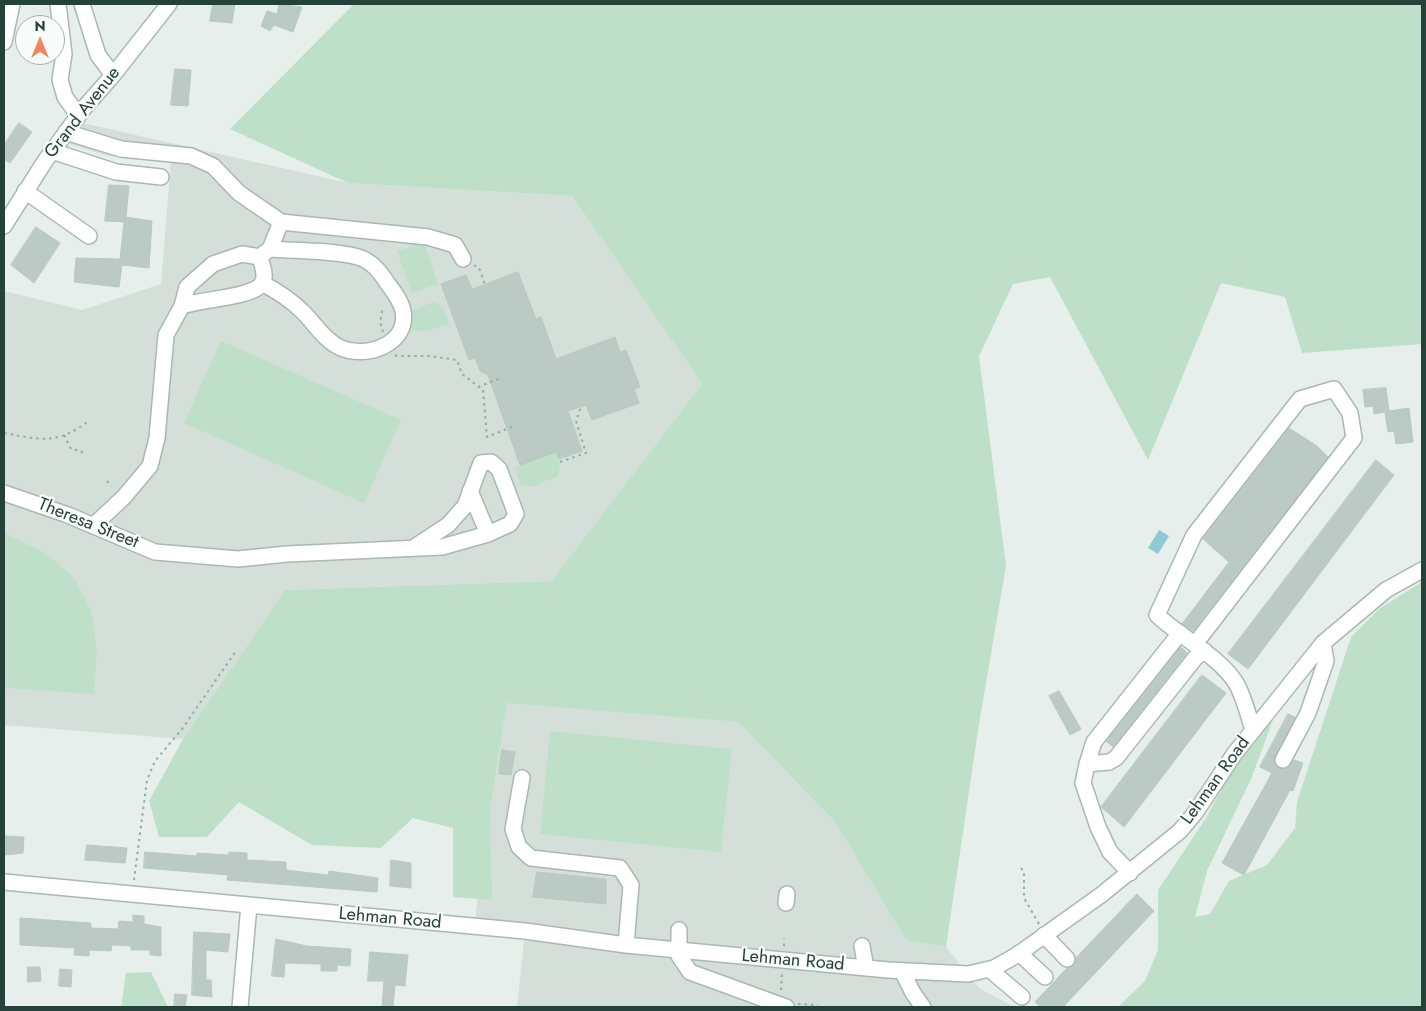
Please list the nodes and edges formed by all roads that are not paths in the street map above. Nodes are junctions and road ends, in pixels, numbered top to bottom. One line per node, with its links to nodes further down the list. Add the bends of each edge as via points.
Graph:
1 (12, 4): 5 (street)
2 (58, 4): 7 (street, via 64,54 60,80 65,98)
3 (82, 4): 6 (street, via 98,55)
4 (169, 4): 6 (street, Grand Avenue)
5 (4, 42)
6 (113, 75): 7 (street, Grand Avenue)
7 (78, 115): 8 (street, Grand Avenue)
8 (66, 132): 9 (street, Grand Avenue); 12 (street, via 121,149 191,156 213,166 238,193)
9 (52, 151): 10 (street, via 116,172); 11 (street, Grand Avenue)
10 (161, 177)
11 (25, 191): 13 (street, Grand Avenue); 14 (street)
12 (281, 222): 15 (street); 16 (street, via 428,237 455,245)
13 (4, 226)
14 (89, 236)
15 (265, 253): 17 (street); 17 (street, via 346,255 370,263 380,271 398,298 403,321 388,345 372,351 341,348 284,295); 18 (street, via 242,254 213,264 187,287)
16 (463, 259)
17 (262, 283): 18 (street, via 254,290 196,300)
18 (182, 306): 21 (street, via 166,335 156,438 150,466 124,497)
19 (470, 491): 22 (street); 22 (street, Theresa Street, via 481,463 491,462 499,469 516,514 510,524); 23 (street, via 465,506 448,525)
20 (4, 493): 21 (street, Theresa Street)
21 (93, 526): 23 (street, Theresa Street, via 156,552 238,559)
22 (488, 534): 23 (street, Theresa Street, via 442,547)
23 (413, 548)
24 (1422, 570): 26 (street, Lehman Road, via 1386,590)
25 (1176, 639): 27 (street); 27 (street, via 1157,615 1194,535 1300,399 1334,389 1350,413 1354,438); 30 (street, via 1097,738)
26 (1323, 643): 28 (street, Lehman Road); 29 (street, via 1326,661 1308,712)
27 (1200, 648): 28 (street, via 1235,682); 30 (street, via 1116,758)
28 (1253, 730): 32 (street, Lehman Road, via 1180,831)
29 (1283, 760)
30 (1087, 764): 32 (street, via 1083,783 1098,827 1110,852)
31 (522, 778): 37 (street, via 513,828 519,847 531,858 620,868 630,885)
32 (1130, 873): 36 (street, Lehman Road)
33 (4, 882): 34 (street, Lehman Road)
34 (249, 906): 37 (street, Lehman Road, via 525,931); 48 (street)
35 (678, 930): 39 (street)
36 (1045, 934): 40 (street, Lehman Road); 41 (street)
37 (626, 945): 39 (street, Lehman Road)
38 (862, 946): 42 (street)
39 (678, 950): 42 (street, Lehman Road); 47 (street, via 682,963 690,972)
40 (1019, 953): 43 (street, Lehman Road); 45 (street)
41 (1067, 959)
42 (866, 968): 44 (street, Lehman Road)
43 (989, 969): 44 (street, Lehman Road, via 968,974); 46 (street)
44 (902, 970): 49 (street)
45 (1045, 977)
46 (1022, 997)
47 (784, 1001)
48 (240, 1007)
49 (923, 1007)

